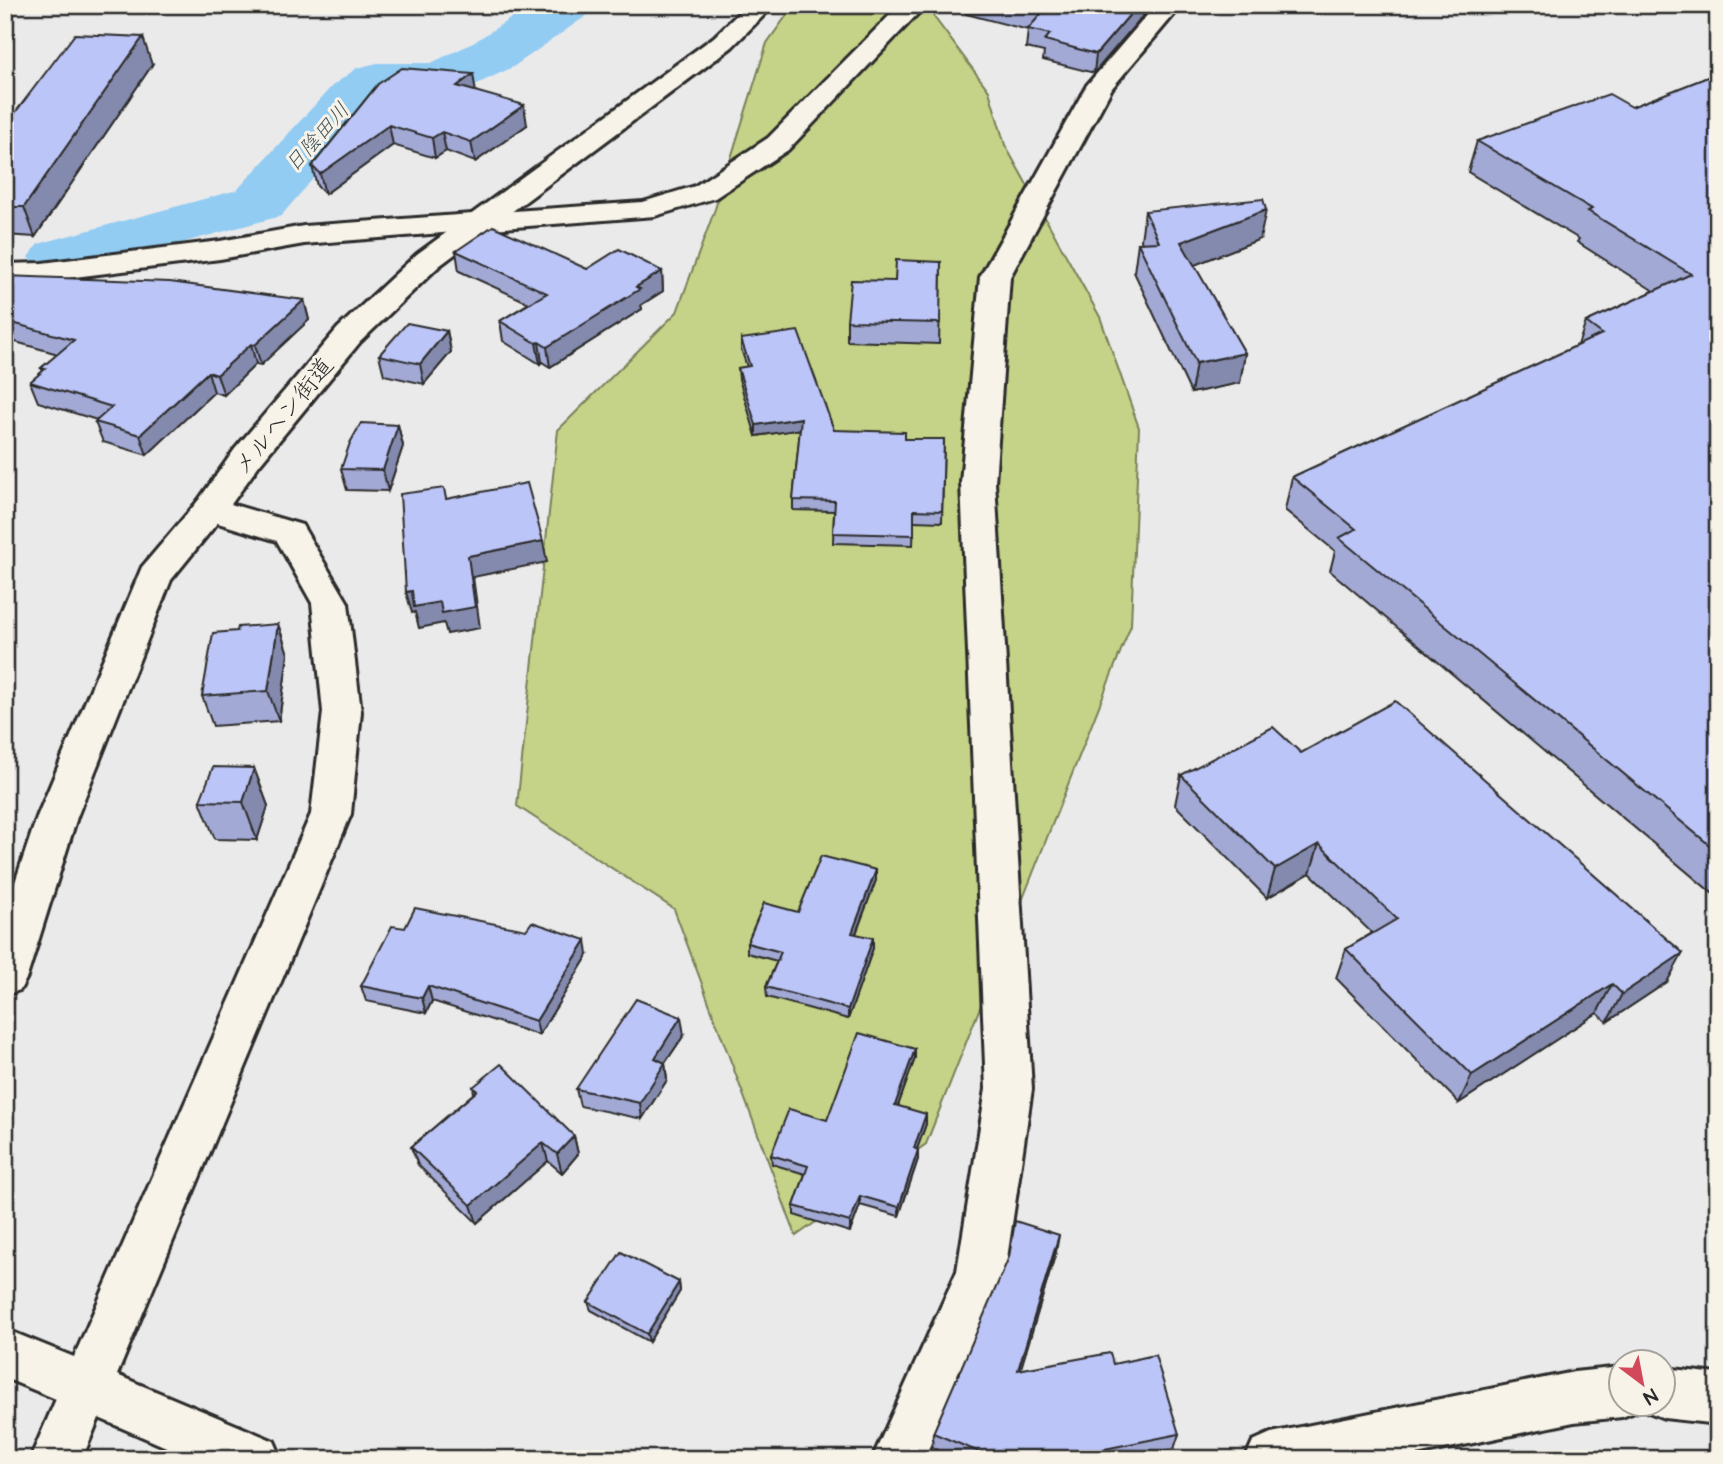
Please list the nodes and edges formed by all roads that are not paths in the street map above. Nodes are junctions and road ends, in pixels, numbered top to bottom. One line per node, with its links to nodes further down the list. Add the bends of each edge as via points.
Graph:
1 (762, 5): 4 (main road, メルヘン街道, via 723,42)
2 (914, 5): 4 (main road, via 778,144 705,192 645,210)
3 (1170, 5): 15 (main road, via 1100,86 995,277 978,482 1009,1089 981,1272)
4 (480, 223): 5 (main road, via 304,235 111,264); 6 (main road, メルヘン街道, via 428,260 349,335 247,457)
5 (5, 273)
6 (210, 509): 7 (main road, メルヘン街道, via 155,576 57,817); 9 (main road, via 290,533 330,603 342,712 331,814)
7 (5, 977)
8 (5, 1353): 9 (main road)
9 (85, 1387): 13 (main road); 14 (main road)
10 (1608, 1393): 16 (main road)
11 (1678, 1395): 12 (main road)
12 (1718, 1399)
13 (56, 1459)
14 (256, 1459)
15 (898, 1459)
16 (1271, 1459)

